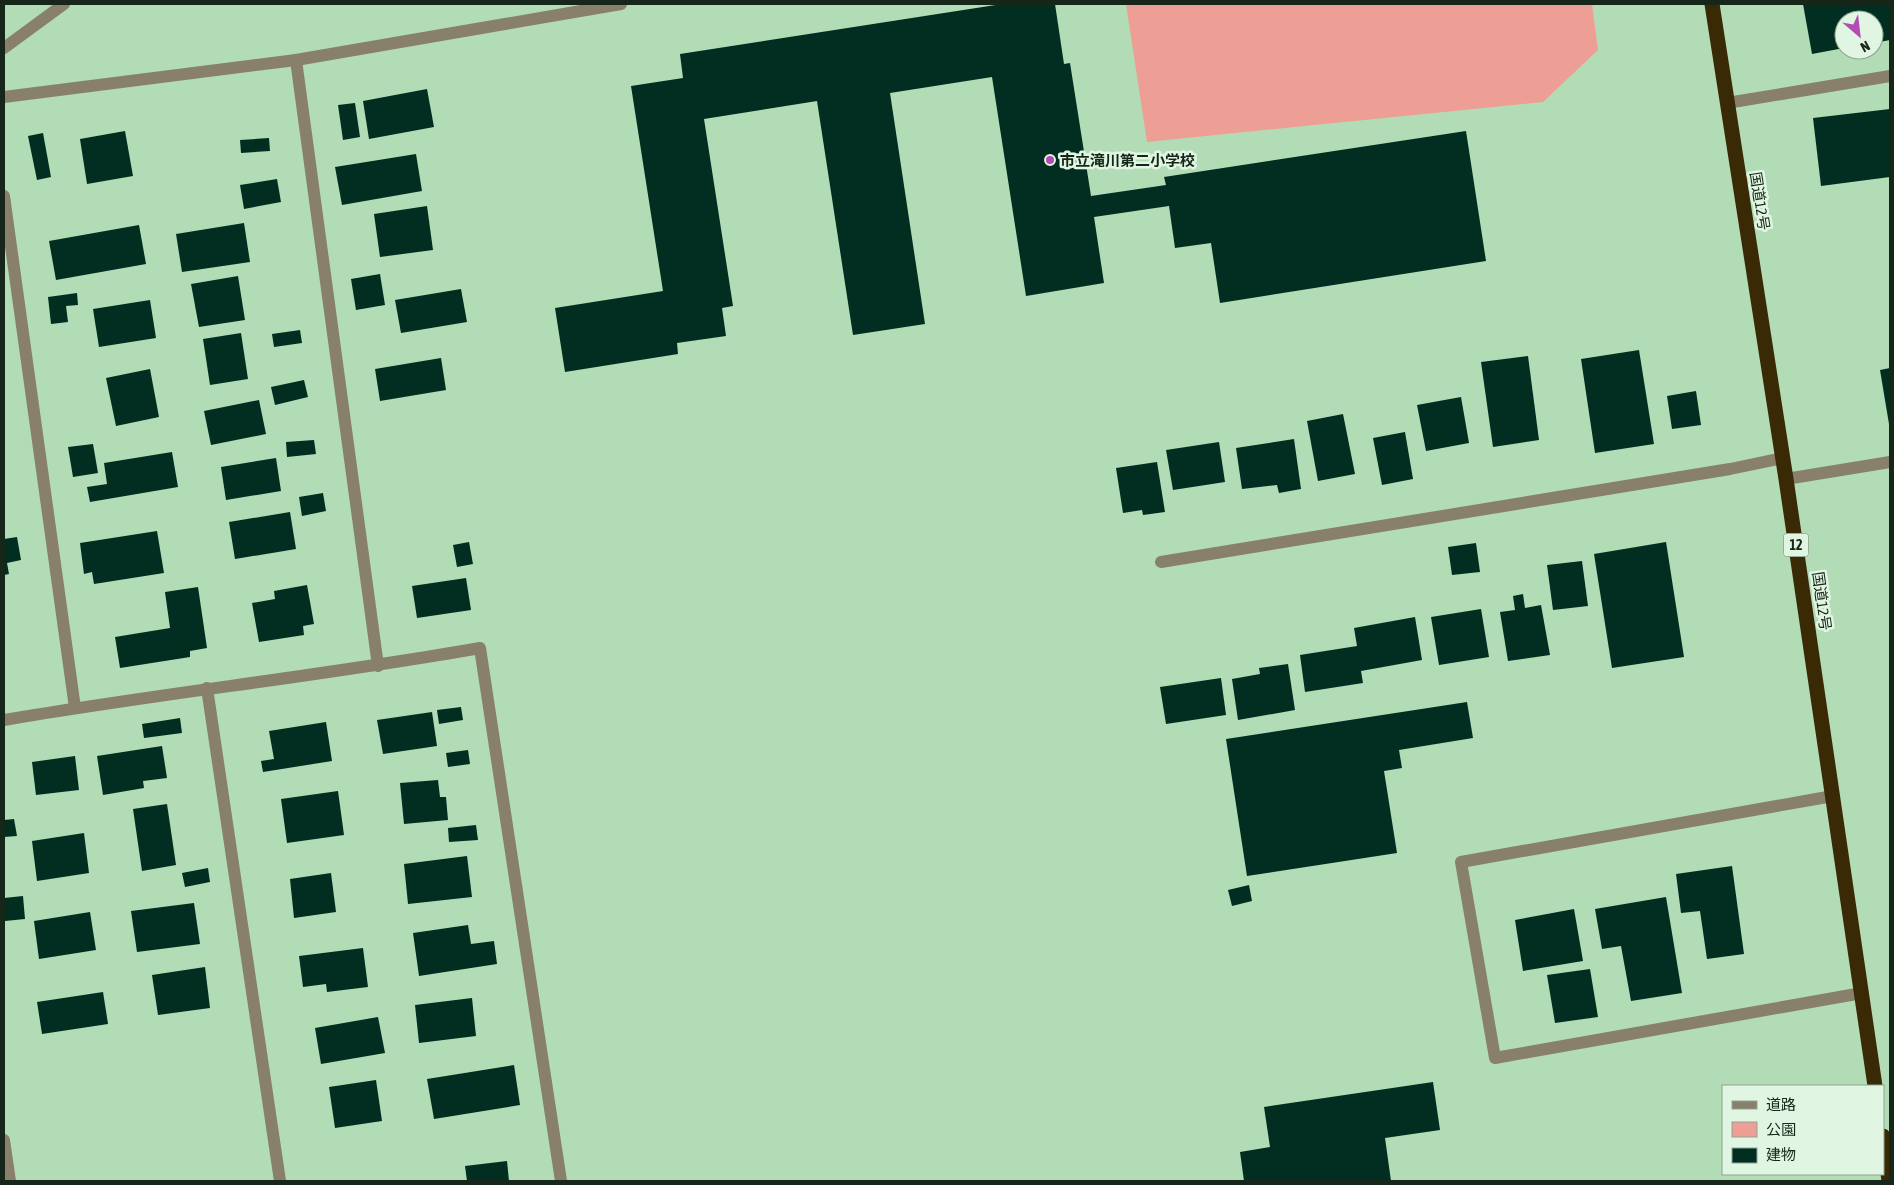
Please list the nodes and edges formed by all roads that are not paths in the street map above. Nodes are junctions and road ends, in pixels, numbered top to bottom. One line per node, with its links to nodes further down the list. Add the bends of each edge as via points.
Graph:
1 (64, 4): 4 (street)
2 (621, 4): 5 (street)
3 (1712, 4): 8 (highway, 国道12号 / 12)
4 (4, 48)
5 (296, 60): 7 (street); 14 (street)
6 (1890, 76): 8 (street)
7 (4, 97)
8 (1728, 103): 10 (highway, 国道12号 / 12)
9 (4, 196): 16 (street)
10 (1783, 458): 12 (highway, 国道12号 / 12); 13 (street, via 1730,470)
11 (1890, 462): 12 (street)
12 (1786, 478): 18 (highway, 国道12号 / 12)
13 (1161, 562)
14 (378, 666): 15 (street); 25 (street, via 480,648)
15 (207, 688): 16 (street); 24 (street)
16 (75, 708): 17 (street)
17 (4, 720)
18 (1833, 796): 19 (highway, 国道12号 / 12); 19 (street, via 1461,862 1495,1058)
19 (1862, 993): 20 (highway, 国道12号 / 12)
20 (1876, 1085)
21 (4, 1140): 23 (street)
22 (1884, 1142): 26 (highway)
23 (10, 1181)
24 (280, 1181)
25 (561, 1181)
26 (1890, 1181)

